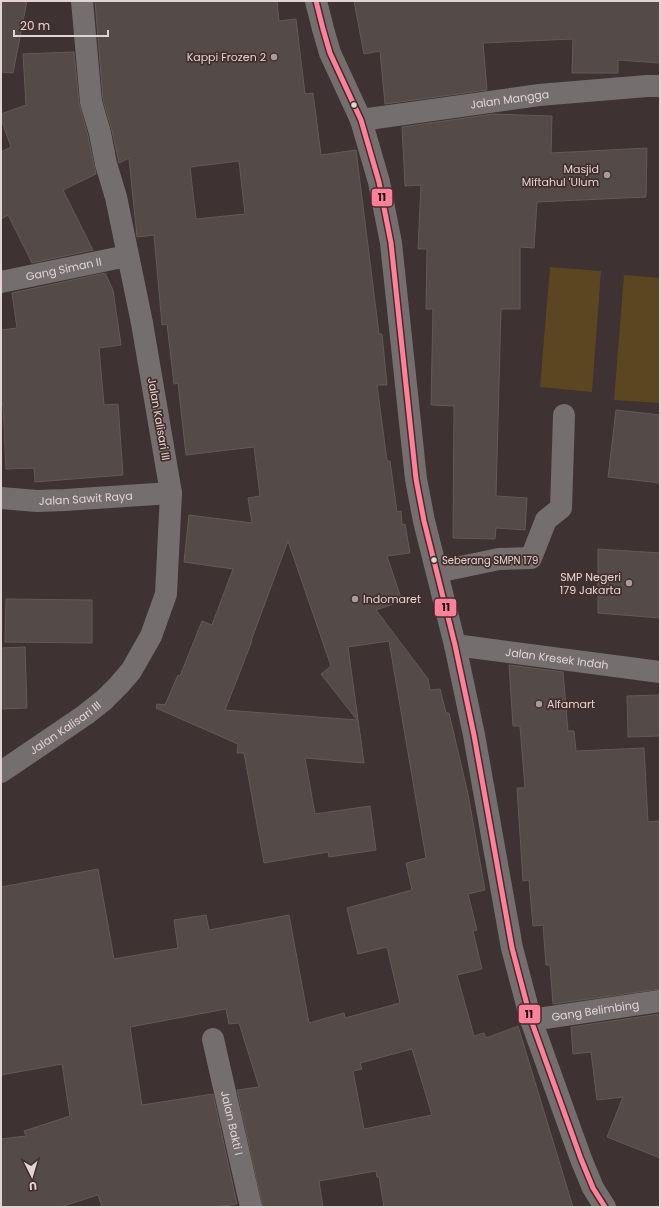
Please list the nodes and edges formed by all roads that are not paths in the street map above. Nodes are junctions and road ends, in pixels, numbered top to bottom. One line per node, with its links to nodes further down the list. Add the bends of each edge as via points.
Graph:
1 (82, 1): 5 (street, Jalan Kalisari III, via 91,102 116,197)
2 (316, 1): 4 (street, via 330,53)
3 (660, 86): 4 (street, Jalan Mangga, via 539,95)
4 (361, 120): 10 (street, via 379,182 391,243 416,479)
5 (127, 256): 6 (street, Gang Siman II); 8 (street, Jalan Kalisari III, via 143,331)
6 (1, 282)
7 (564, 416): 10 (street, via 561,508 546,520 531,558 499,559)
8 (171, 493): 9 (street, Jalan Sawit Raya, via 65,500); 13 (street, Jalan Kalisari III, via 166,594 151,636 131,671 119,685 68,728)
9 (1, 498)
10 (437, 572): 11 (street)
11 (455, 645): 12 (street, Jalan Kresek Indah); 15 (street, via 474,735 512,948)
12 (660, 672)
13 (1, 772)
14 (660, 1001): 15 (street, Gang Belimbing)
15 (531, 1020): 18 (street, via 581,1159 593,1188)
16 (213, 1039): 17 (street, Jalan Bakti I)
17 (251, 1207)
18 (605, 1207)

